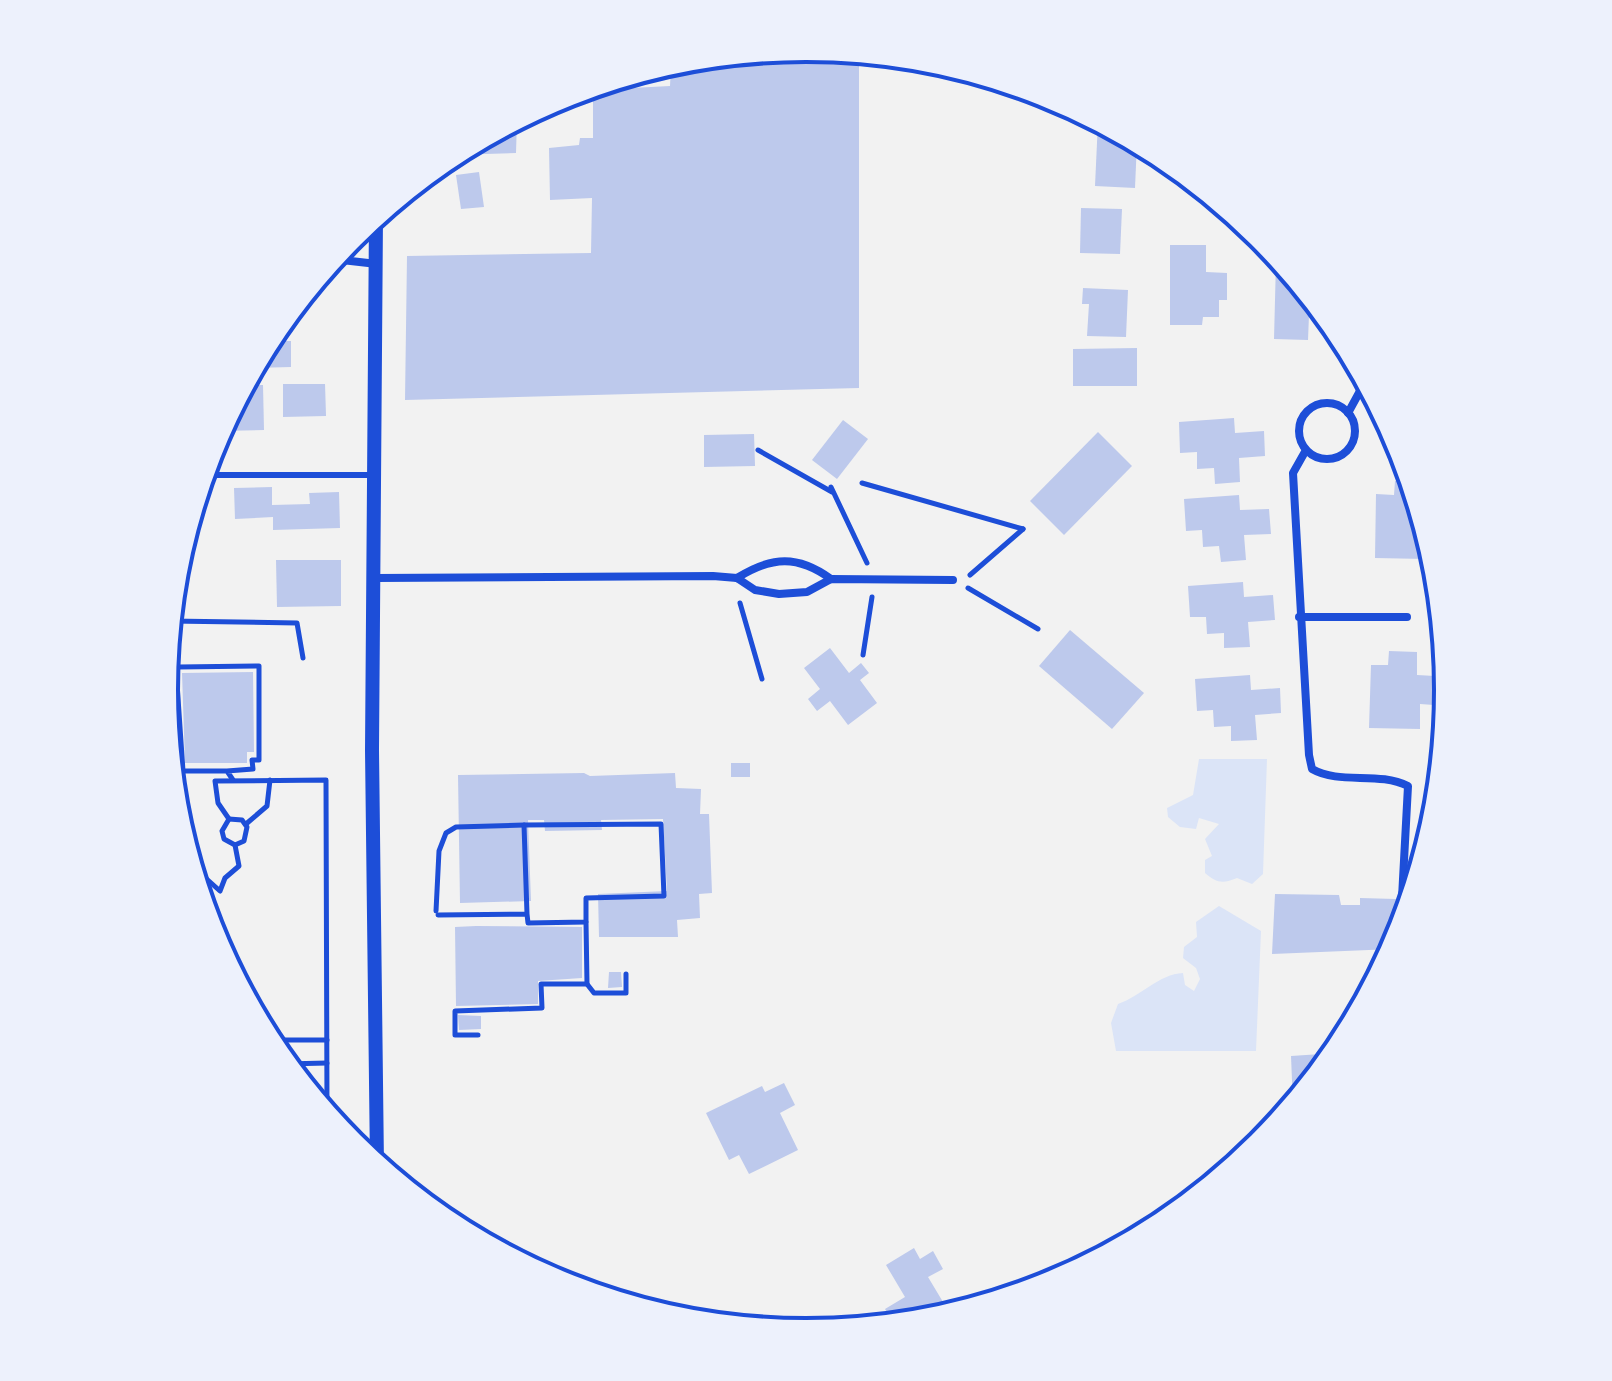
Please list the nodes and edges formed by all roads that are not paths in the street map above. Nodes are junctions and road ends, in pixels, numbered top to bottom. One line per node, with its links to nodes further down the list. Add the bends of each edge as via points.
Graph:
1 (377, 232): 3 (street)
2 (348, 261): 3 (street)
3 (378, 265): 8 (street)
4 (1359, 393): 5 (street)
5 (1348, 413): 6 (street, via 1355,430 1349,448 1323,459); 6 (street, via 1340,406 1321,404 1305,414 1299,432)
6 (1306, 450): 13 (street, via 1293,473)
7 (216, 475): 8 (lane)
8 (375, 475): 9 (street)
9 (376, 578): 10 (street); 16 (street, via 372,750)
10 (737, 578): 11 (street, via 755,590 779,594 807,592); 11 (street, via 756,566 783,561 810,564)
11 (831, 579): 12 (street)
12 (953, 580)
13 (1299, 617): 14 (street); 15 (street, via 1312,769 1323,775 1392,778 1408,786)
14 (1407, 617)
15 (1403, 888)
16 (377, 1149)

